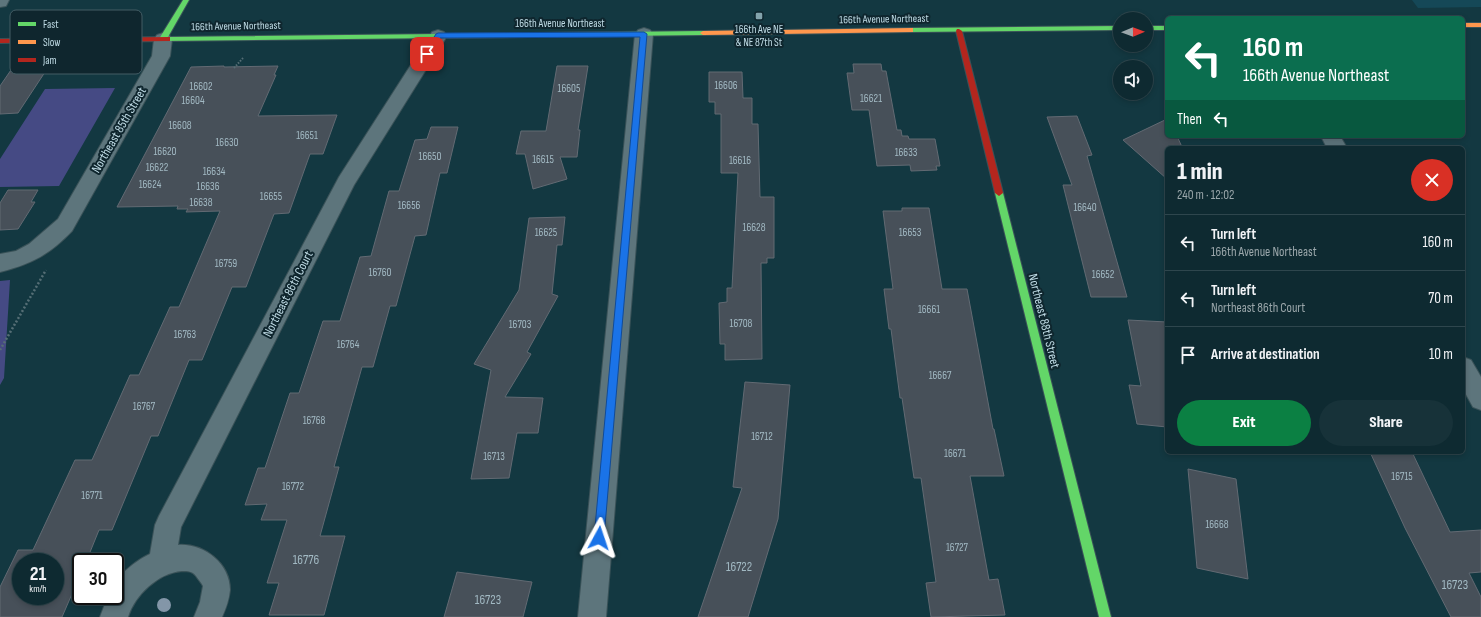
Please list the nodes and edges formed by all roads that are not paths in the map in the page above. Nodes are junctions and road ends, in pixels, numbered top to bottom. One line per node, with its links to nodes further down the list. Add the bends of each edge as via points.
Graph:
1 (186, 0): 11 (street, Northeast 85th Street)
2 (1465, 25): 3 (street)
3 (1481, 25)
4 (1113, 28): 7 (street, 166th Avenue Northeast)
5 (1153, 28): 6 (street)
6 (1165, 28)
7 (959, 31): 8 (street, 166th Avenue Northeast); 21 (street, Northeast 88th Street)
8 (644, 34): 9 (street, 166th Avenue Northeast); 20 (street)
9 (438, 36): 11 (street, 166th Avenue Northeast); 17 (street, Northeast 86th Court, via 346,182 168,526)
10 (142, 39): 11 (street, 166th Avenue Northeast)
11 (164, 39): 14 (street, Northeast 85th Street, via 161,56 65,225 49,243 37,251 19,260)
12 (0, 41): 13 (street, 166th Avenue Northeast)
13 (10, 41)
14 (0, 263)
15 (1465, 371): 16 (street)
16 (1481, 399)
17 (162, 563): 18 (street, via 137,578 124,593); 19 (street, via 170,559 186,558 199,561 209,569 215,580 216,594)
18 (114, 617)
19 (208, 617)
20 (592, 617)
21 (1105, 617)

